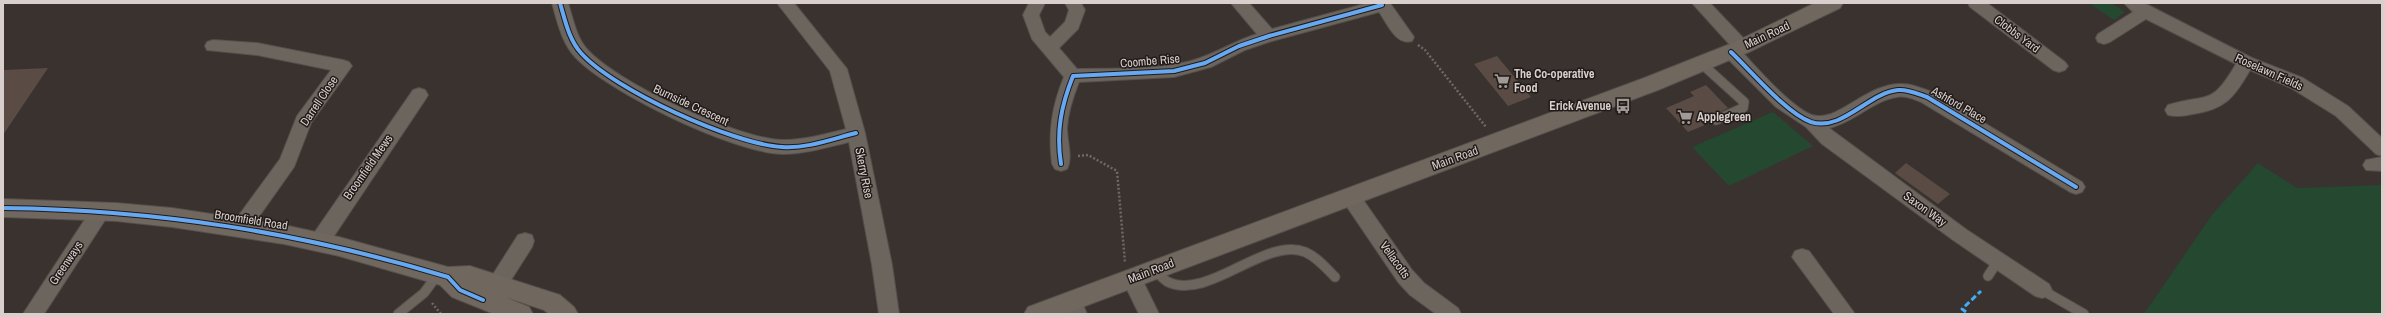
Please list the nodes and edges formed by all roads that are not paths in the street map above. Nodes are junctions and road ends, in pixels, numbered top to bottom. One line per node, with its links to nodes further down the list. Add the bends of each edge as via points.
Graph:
1 (560, 3): 25 (street, Burnside Crescent, via 573,40 592,63 625,84 712,127 749,141 782,147)
2 (785, 3): 25 (street, Skerry Rise, via 838,69)
3 (1037, 3): 15 (street, via 1031,15 1032,23)
4 (1073, 3): 15 (street, via 1077,10 1072,25)
5 (1239, 3): 11 (street)
6 (1700, 3): 16 (street)
7 (1833, 3): 16 (main road, Main Road)
8 (1976, 3): 19 (street, Clobbs Yard)
9 (1381, 4): 11 (street, Coombe Rise); 12 (street)
10 (2138, 8): 13 (street, Roselawn Fields); 17 (street, Roselawn Fields)
11 (1269, 36): 20 (street, Coombe Rise, via 1189,68)
12 (1406, 37)
13 (2104, 38)
14 (213, 46): 32 (street, Darrell Close, via 257,48 343,66 303,121 288,162)
15 (1049, 48): 20 (street)
16 (1737, 50): 18 (main road, Main Road); 24 (street, via 1786,104)
17 (2246, 62): 22 (street, via 2229,91 2221,99 2199,107); 26 (street, Roselawn Fields, via 2297,83 2321,97 2347,116)
18 (1702, 64): 23 (lane, via 1744,102 1743,108); 29 (main road, Main Road)
19 (2059, 66)
20 (1073, 76): 27 (street, via 1059,115 1057,130)
21 (419, 95): 34 (street, Broomfield Mews)
22 (2174, 110)
23 (1716, 120)
24 (1812, 122): 28 (street, Ashford Place, via 1844,116 1888,92 1910,91 1927,97); 40 (street, Saxon Way, via 1828,139 1993,269)
25 (856, 133): 48 (street, Skerry Rise)
26 (2382, 149)
27 (1061, 161)
28 (2076, 187)
29 (1350, 196): 36 (main road, Main Road); 51 (street, Vellacotts, via 1405,276)
30 (3, 208): 31 (main road, Broomfield Road)
31 (100, 212): 32 (main road, Broomfield Road); 45 (street, Greenways)
32 (240, 227): 34 (main road, Broomfield Road)
33 (525, 241): 43 (street)
34 (319, 242): 37 (main road, Broomfield Road)
35 (1802, 257): 52 (street)
36 (1155, 270): 39 (main road, Main Road); 42 (lane, via 1161,284 1176,294)
37 (443, 276): 43 (main road, Broomfield Road, via 460,290); 46 (lane)
38 (1335, 277): 41 (lane, via 1314,257 1300,250 1286,249)
39 (1132, 279): 44 (main road, Main Road); 50 (street)
40 (2042, 290): 53 (lane)
41 (1207, 292)
42 (1190, 295)
43 (497, 306): 47 (main road, Broomfield Road, via 552,302)
44 (1075, 308): 49 (main road)
45 (33, 314)
46 (398, 314)
47 (566, 314)
48 (889, 314)
49 (1036, 314)
50 (1149, 314)
51 (1452, 314)
52 (1845, 314)
53 (2084, 314)

